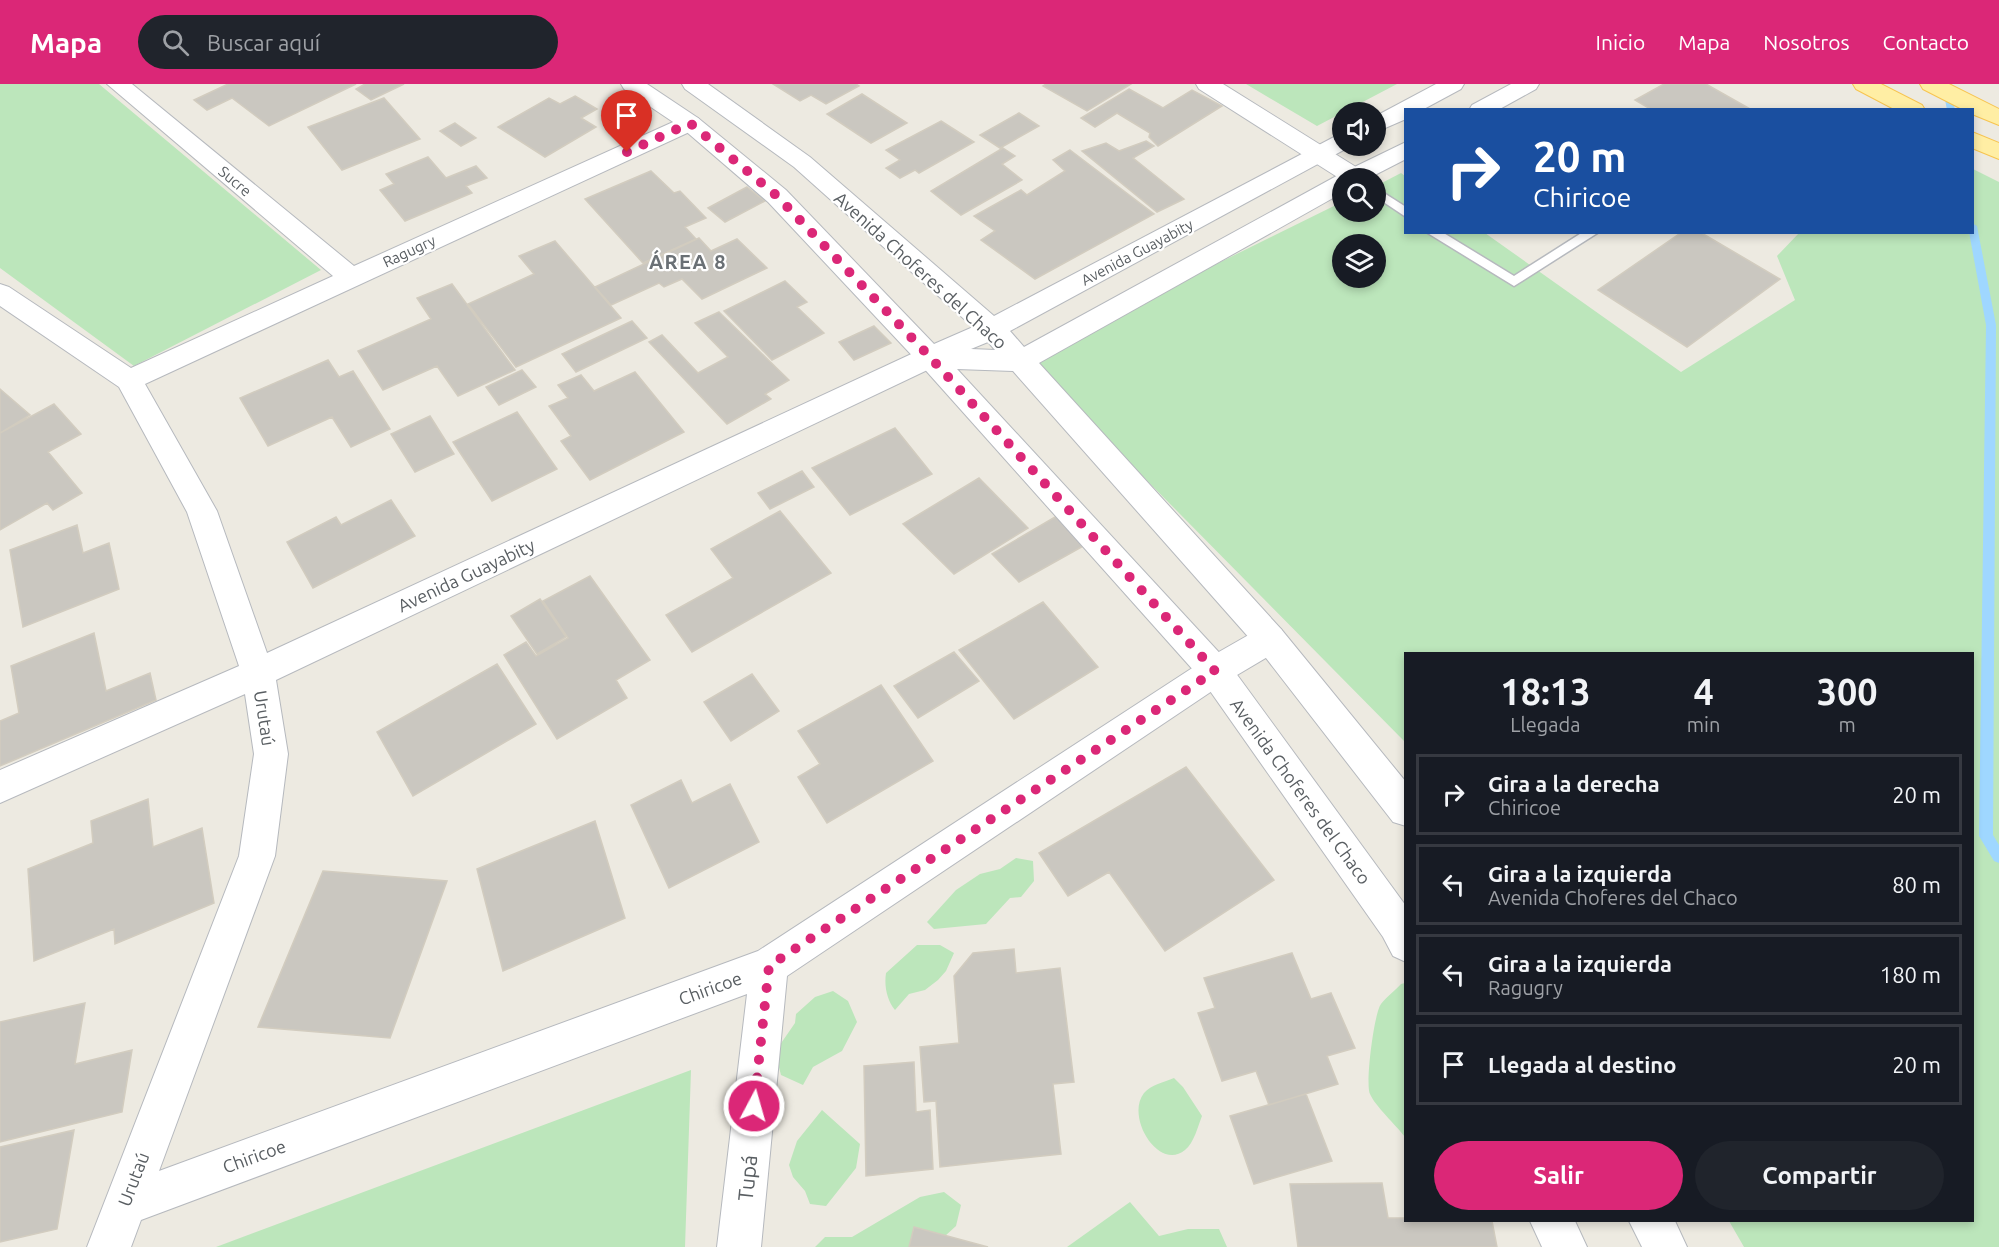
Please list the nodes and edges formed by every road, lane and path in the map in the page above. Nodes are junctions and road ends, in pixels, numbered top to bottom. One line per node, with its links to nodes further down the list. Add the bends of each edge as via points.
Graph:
1 (118, 84): 28 (street, Sucre)
2 (632, 84): 15 (street, Avenida Choferes del Chaco)
3 (693, 84): 30 (street, Avenida Choferes del Chaco, via 802,162)
4 (1207, 84): 20 (street)
5 (1453, 84): 9 (street)
6 (1528, 84): 10 (street)
7 (1864, 84): 11 (main road)
8 (1931, 84): 13 (main road)
9 (1408, 108)
10 (1484, 108)
11 (1910, 108)
12 (1404, 110): 14 (street)
13 (1999, 118)
14 (1386, 120)
15 (690, 123): 28 (street, Ragugry); 31 (street, Avenida Choferes del Chaco, via 777,196)
16 (1974, 140): 19 (main road)
17 (1332, 148): 20 (street, Avenida Guayabity)
18 (1404, 150): 22 (street)
19 (1999, 152)
20 (1319, 155): 21 (street); 30 (street, Avenida Guayabity)
21 (1336, 168)
22 (1371, 168)
23 (1332, 189): 32 (street)
24 (1386, 199): 25 (lane)
25 (1404, 212)
26 (1435, 234): 27 (lane, via 1516,282)
27 (1590, 234)
28 (352, 278): 33 (street, Ragugry)
29 (0, 293): 33 (street, Urutaú)
30 (992, 329): 31 (street, Avenida Guayabity); 32 (street, Avenida Choferes del Chaco)
31 (930, 357): 32 (street, Avenida Guayabity); 35 (street, Avenida Choferes del Chaco); 36 (street, Avenida Guayabity)
32 (1020, 361): 34 (street, Avenida Choferes del Chaco)
33 (129, 380): 36 (street, Urutaú, via 202,511)
34 (1270, 639): 35 (street, Chiricoe); 38 (street, Avenida Choferes del Chaco)
35 (1215, 671): 39 (street, Avenida Choferes del Chaco); 40 (street, Chiricoe)
36 (258, 673): 37 (street, Avenida Guayabity); 41 (street, Urutaú, via 271,753 256,856)
37 (0, 786)
38 (1404, 807)
39 (1404, 939)
40 (769, 966): 41 (street, Chiricoe); 45 (street, Tupá)
41 (124, 1205): 44 (street, Urutaú)
42 (1552, 1222): 46 (street)
43 (1652, 1222): 47 (street)
44 (109, 1247)
45 (739, 1247)
46 (1565, 1247)
47 (1665, 1247)

